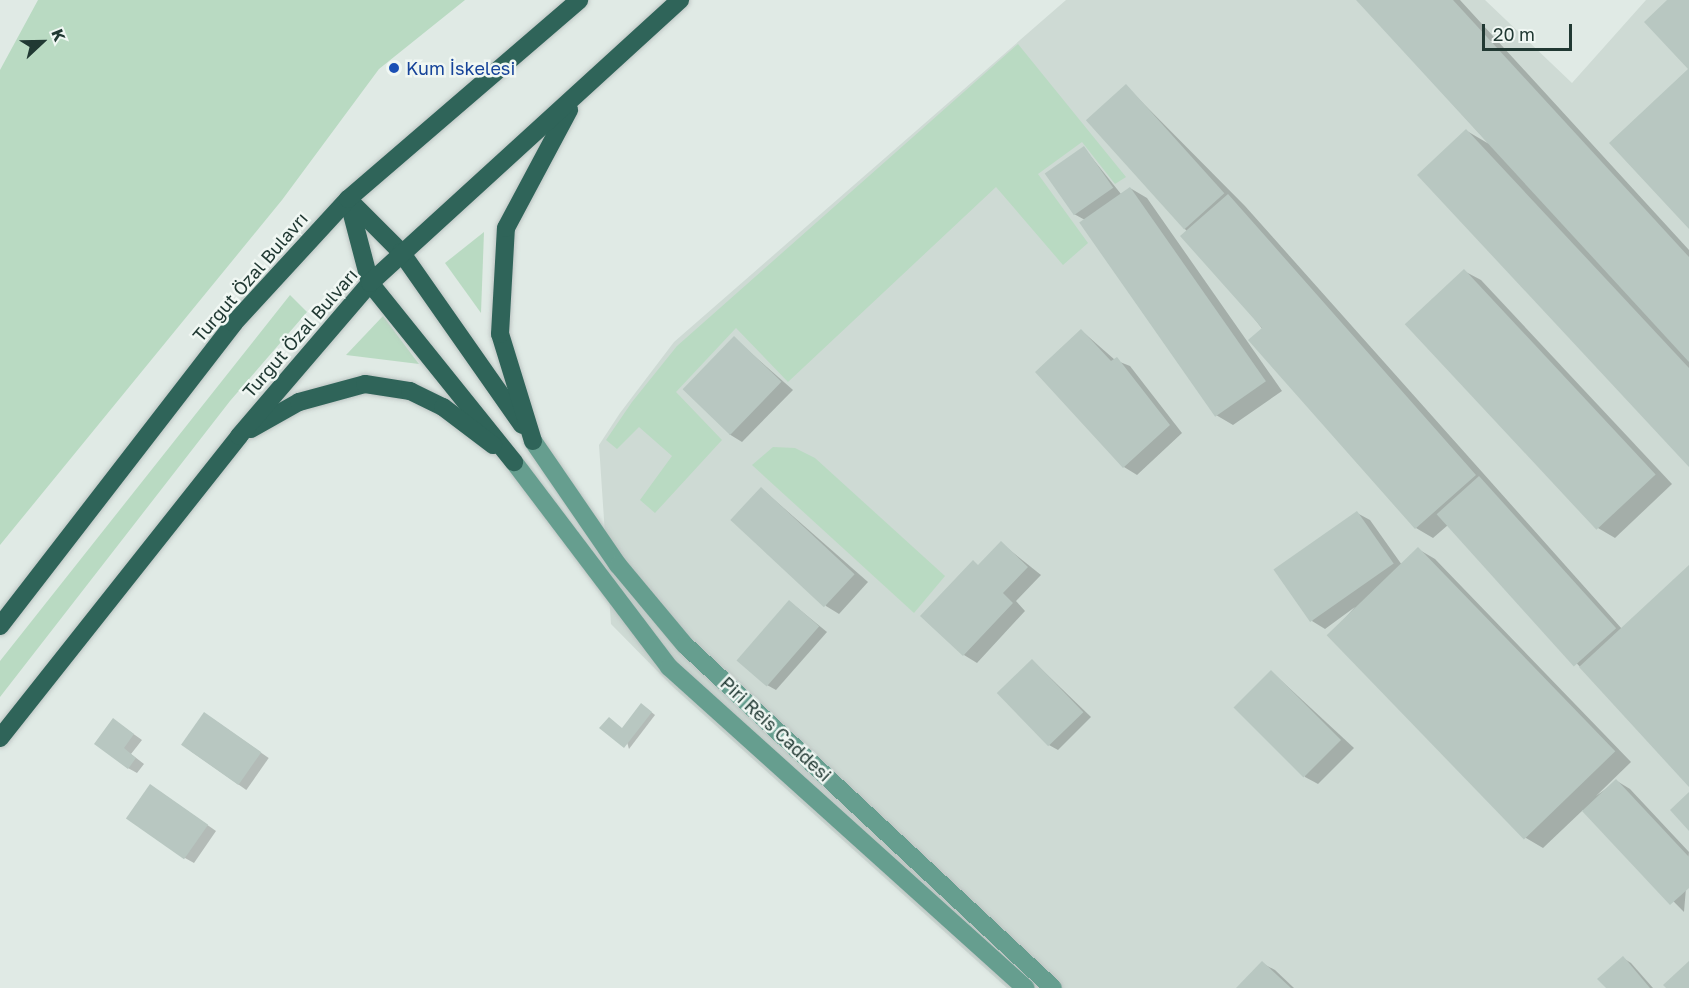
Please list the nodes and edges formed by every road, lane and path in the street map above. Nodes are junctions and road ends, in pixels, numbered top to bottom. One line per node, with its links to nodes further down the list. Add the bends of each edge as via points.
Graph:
1 (579, 0): 4 (highway, Turgut Özal Bulavrı)
2 (680, 0): 3 (highway, Turgut Özal Bulvarı)
3 (577, 96): 5 (highway, Turgut Özal Bulvarı); 8 (highway, via 524,185 506,228 500,334)
4 (348, 199): 5 (highway); 6 (highway); 10 (highway, Turgut Özal Bulavrı, via 234,323)
5 (401, 252): 6 (highway, Turgut Özal Bulvarı); 8 (highway)
6 (370, 283): 7 (highway, Turgut Özal Bulvarı); 9 (highway)
7 (239, 436): 9 (highway, via 327,391 375,385 410,391 443,407); 11 (highway, Turgut Özal Bulvarı)
8 (533, 441): 13 (main road, Piri Reis Caddesi, via 618,565 686,645)
9 (514, 462): 12 (main road, Piri Reis Caddesi, via 669,667)
10 (0, 626)
11 (0, 738)
12 (1026, 988)
13 (1053, 988)

